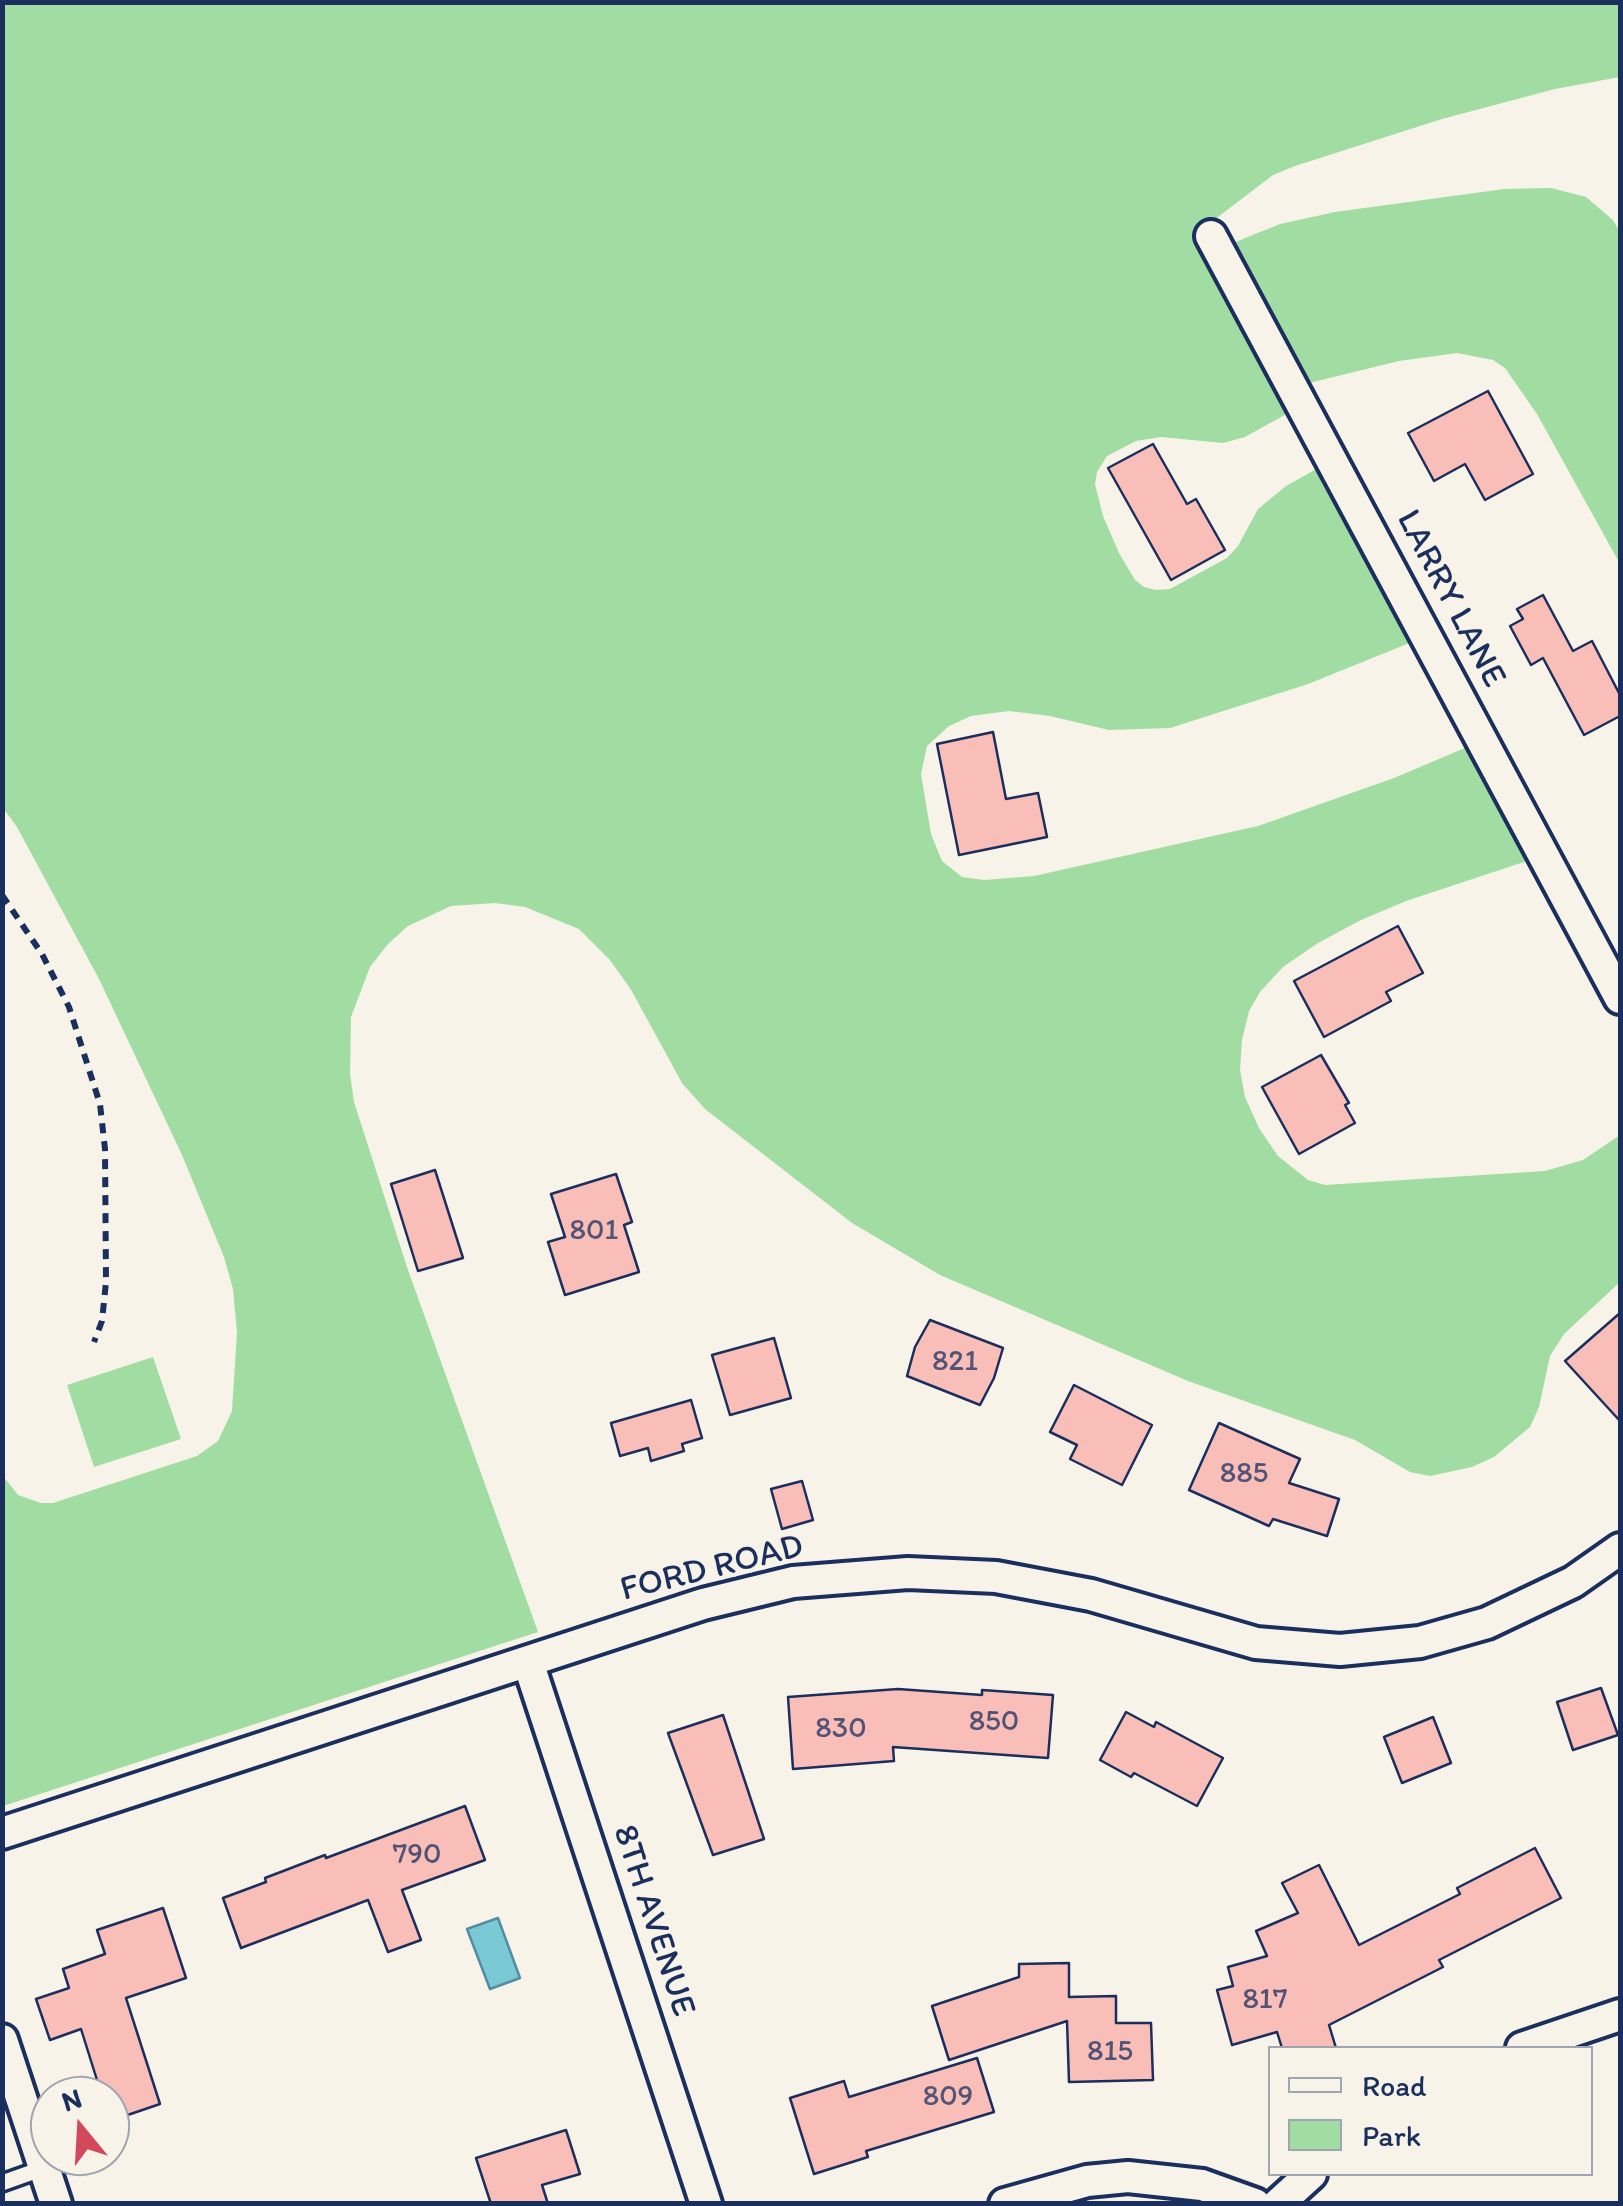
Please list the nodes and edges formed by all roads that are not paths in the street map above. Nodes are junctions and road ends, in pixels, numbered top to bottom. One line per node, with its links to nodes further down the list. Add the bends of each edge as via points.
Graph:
1 (1211, 236): 2 (street, LARRY LANE)
2 (1620, 998)
3 (1620, 1550): 4 (street, FORD ROAD, via 1510,1614 1394,1645 1285,1647 1046,1585 908,1573 748,1592)
4 (528, 1662): 5 (street, FORD ROAD); 15 (street, 8TH AVENUE)
5 (2, 1833)
6 (1620, 2015): 8 (street)
7 (2, 2040): 9 (street)
8 (1528, 2046)
9 (30, 2125)
10 (30, 2173): 13 (lane)
11 (47, 2176): 14 (street)
12 (1309, 2176): 18 (street)
13 (2, 2182)
14 (56, 2204)
15 (706, 2204)
16 (1005, 2204): 17 (street, via 1128,2177 1202,2185)
17 (1255, 2204)
18 (1278, 2204)

